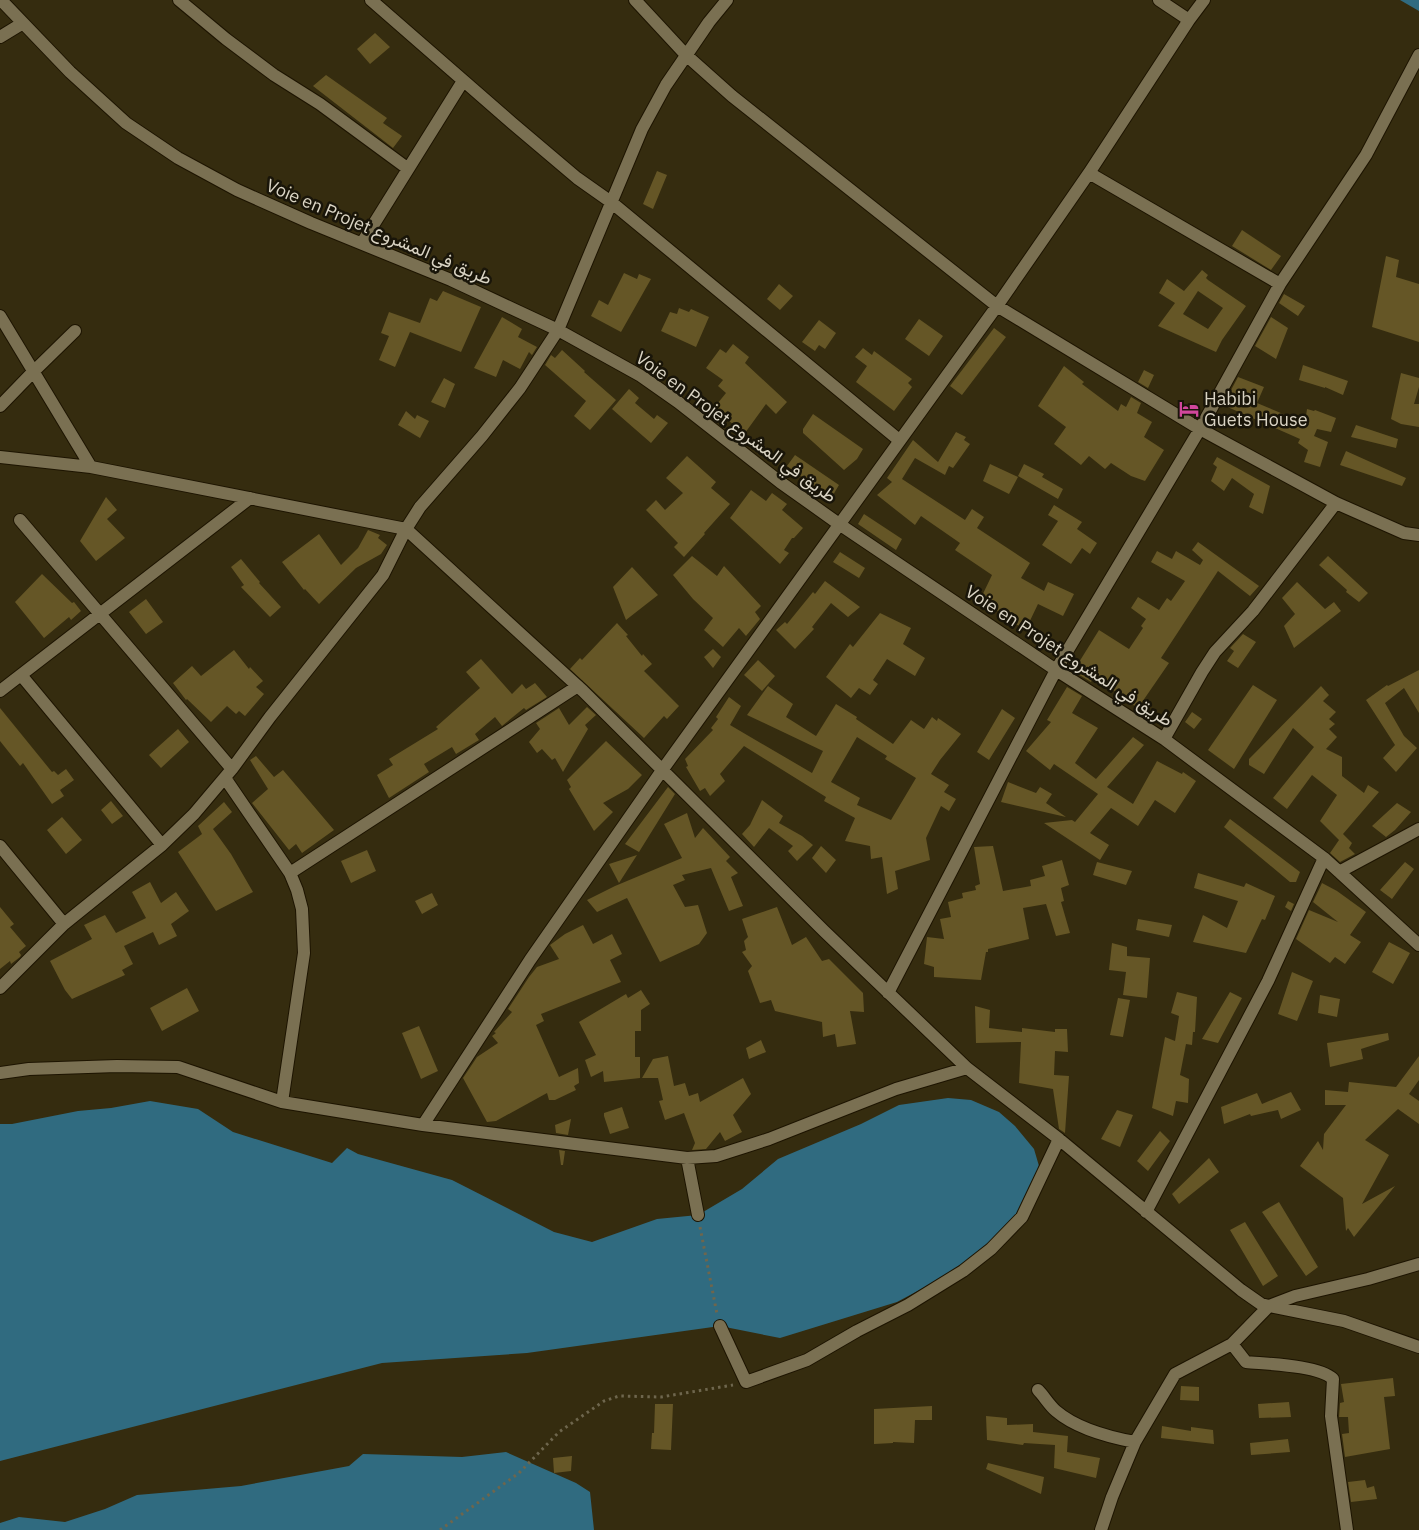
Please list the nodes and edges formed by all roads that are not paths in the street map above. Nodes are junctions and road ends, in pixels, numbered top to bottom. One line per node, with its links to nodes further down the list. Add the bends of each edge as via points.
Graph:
1 (1, 0): 9 (street, Voie en Projet طريق في المشروع)
2 (179, 0): 14 (street, via 274,75)
3 (372, 0): 13 (street)
4 (634, 0): 11 (street)
5 (727, 0): 11 (street)
6 (1159, 0): 8 (street)
7 (1204, 0): 8 (street)
8 (1189, 20): 15 (street)
9 (23, 23): 10 (street); 17 (street, Voie en Projet طريق في المشروع, via 126,123 178,158 237,190)
10 (0, 38)
11 (686, 55): 16 (street, via 642,129); 19 (street, via 732,96)
12 (1419, 55): 18 (street, via 1366,155)
13 (463, 81): 14 (street); 16 (street, via 577,178)
14 (408, 168): 17 (street)
15 (1090, 173): 18 (street); 19 (street)
16 (611, 202): 21 (street); 26 (street)
17 (362, 243): 21 (street, Voie en Projet طريق في المشروع)
18 (1280, 284): 25 (street)
19 (997, 306): 25 (street); 26 (street)
20 (0, 316): 23 (street)
21 (558, 330): 32 (street, Voie en Projet طريق في المشروع, via 648,381); 33 (street, via 520,388 420,507)
22 (75, 331): 23 (street)
23 (33, 372): 24 (street); 28 (street)
24 (0, 406)
25 (1200, 429): 30 (street); 36 (street)
26 (899, 440): 32 (street)
27 (0, 457): 28 (street)
28 (90, 467): 29 (street)
29 (250, 498): 33 (street); 35 (street)
30 (1336, 503): 34 (street, via 1404,533); 40 (street, via 1253,611 1215,652)
31 (20, 520): 35 (street)
32 (839, 524): 36 (street, Voie en Projet طريق في المشروع); 41 (street)
33 (406, 529): 38 (street); 42 (street, via 384,575)
34 (1419, 535)
35 (100, 614): 37 (street); 42 (street)
36 (1056, 670): 40 (street, Voie en Projet طريق في المشروع); 52 (street)
37 (20, 675): 39 (street); 44 (street)
38 (578, 686): 41 (street); 48 (street)
39 (0, 691)
40 (1164, 739): 46 (street, Voie en Projet طريق في المشروع)
41 (663, 769): 52 (street); 56 (street, via 530,960)
42 (228, 773): 44 (street, via 194,814); 48 (street)
43 (1419, 829): 47 (street)
44 (162, 845): 49 (street)
45 (0, 846): 49 (street)
46 (1324, 858): 47 (street, Voie en Projet طريق في المشروع); 59 (street, via 1268,981)
47 (1339, 872): 50 (street, Voie en Projet طريق في المشروع)
48 (290, 873): 55 (street, via 302,909 304,953)
49 (64, 924): 51 (street)
50 (1419, 945)
51 (0, 988)
52 (888, 993): 53 (street)
53 (967, 1068): 57 (street); 58 (street, via 896,1089 769,1139 716,1156)
54 (0, 1073): 55 (street, via 38,1068 178,1067)
55 (282, 1102): 56 (street)
56 (423, 1124): 58 (street)
57 (1060, 1139): 59 (street); 63 (street, via 1022,1217 963,1271 908,1305 807,1360 746,1382)
58 (687, 1158): 60 (street)
59 (1146, 1212): 62 (street, via 1241,1290 1261,1304)
60 (698, 1214)
61 (1419, 1264): 62 (street, via 1295,1296)
62 (1270, 1306): 64 (street); 65 (street, via 1344,1321)
63 (720, 1326)
64 (1232, 1344): 67 (street, via 1175,1374); 69 (street, via 1246,1362 1294,1366 1328,1375 1333,1380 1331,1416)
65 (1419, 1347)
66 (1038, 1390): 67 (street, via 1055,1411 1076,1423 1106,1436)
67 (1135, 1442): 68 (street)
68 (1101, 1530)
69 (1347, 1530)

